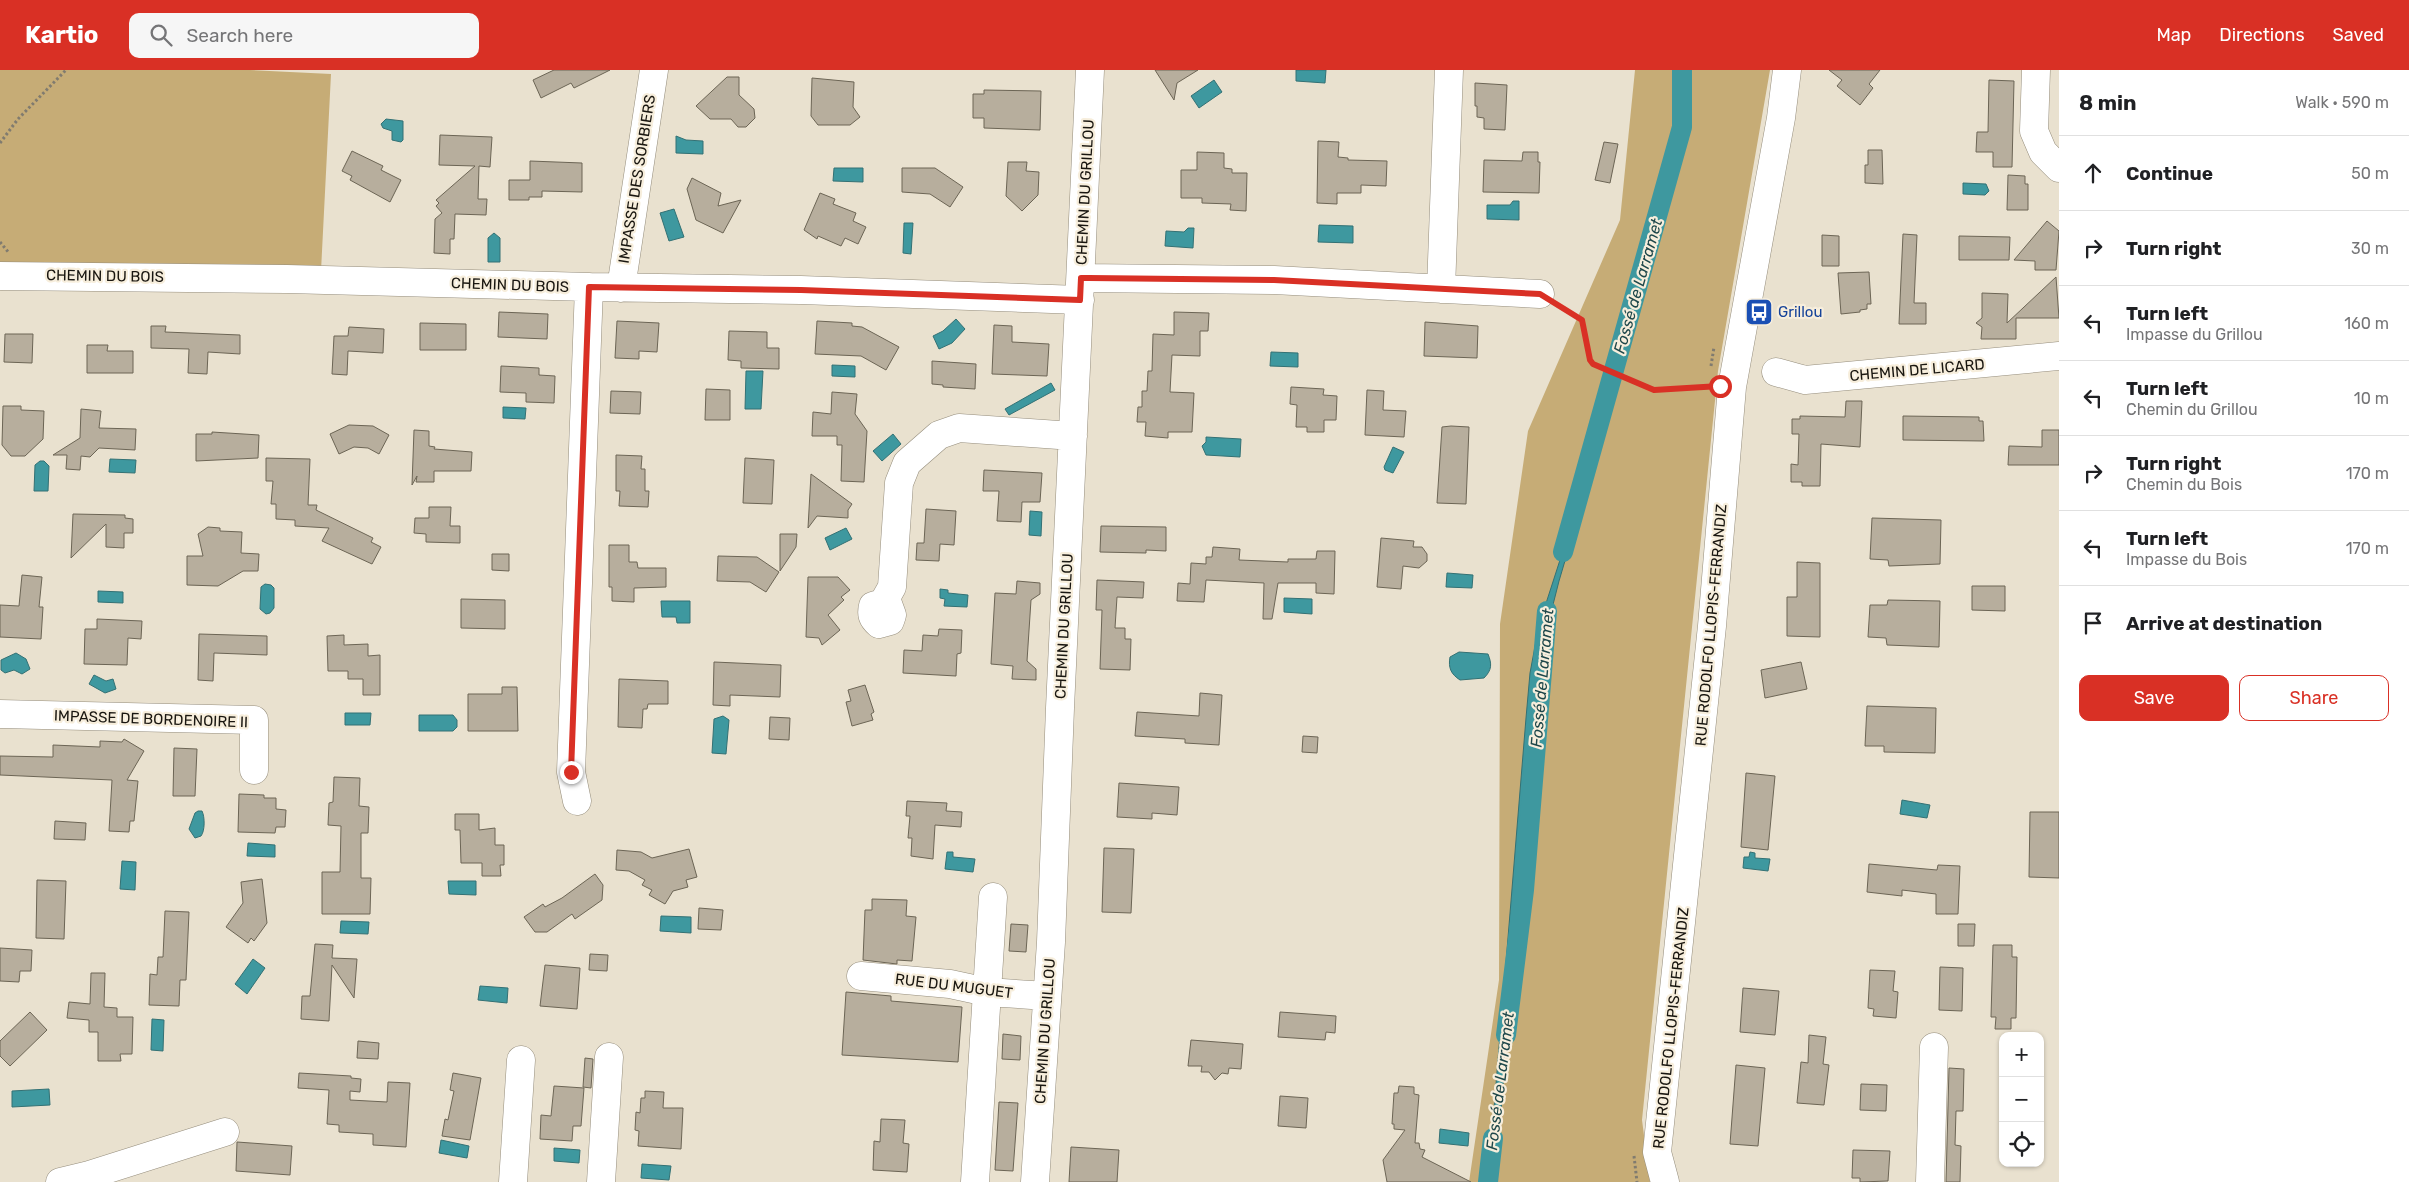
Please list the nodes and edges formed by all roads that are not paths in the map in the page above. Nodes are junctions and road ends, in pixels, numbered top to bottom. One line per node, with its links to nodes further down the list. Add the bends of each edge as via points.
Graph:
1 (654, 70): 9 (street, IMPASSE DES SORBIERS)
2 (1090, 70): 10 (street, CHEMIN DU GRILLOU)
3 (1449, 70): 11 (street)
4 (1787, 70): 33 (street, RUE RODOLFO LLOPIS-FERRANDIZ, via 1732,387 1712,626 1657,1152)
5 (2036, 70): 6 (street, via 2034,131 2043,152)
6 (2059, 168)
7 (0, 276): 8 (street, CHEMIN DU BOIS, via 287,278)
8 (589, 287): 9 (street, CHEMIN DU BOIS); 19 (street, via 571,772)
9 (621, 288): 10 (street, CHEMIN DU BOIS)
10 (1080, 289): 11 (street, CHEMIN DU BOIS, via 1274,280); 15 (street, CHEMIN DU GRILLOU)
11 (1441, 289): 12 (street, CHEMIN DU BOIS)
12 (1540, 294)
13 (2059, 356): 14 (street, CHEMIN DE LICARD, via 1805,380)
14 (1776, 372)
15 (1073, 436): 16 (street, via 959,428 940,435 907,463 899,483 892,587); 23 (street, CHEMIN DU GRILLOU)
16 (883, 602)
17 (0, 714): 18 (street, IMPASSE DE BORDENOIRE II, via 254,720)
18 (254, 770)
19 (577, 801)
20 (993, 897): 22 (street)
21 (862, 976): 22 (street, RUE DU MUGUET, via 950,984)
22 (987, 992): 23 (street, RUE DU MUGUET); 31 (street)
23 (1047, 996): 32 (street, CHEMIN DU GRILLOU)
24 (1934, 1047): 34 (street)
25 (609, 1058): 30 (street)
26 (521, 1060): 29 (street)
27 (225, 1132): 28 (street)
28 (60, 1182)
29 (513, 1182)
30 (601, 1182)
31 (974, 1182)
32 (1035, 1182)
33 (1665, 1182)
34 (1930, 1182)

